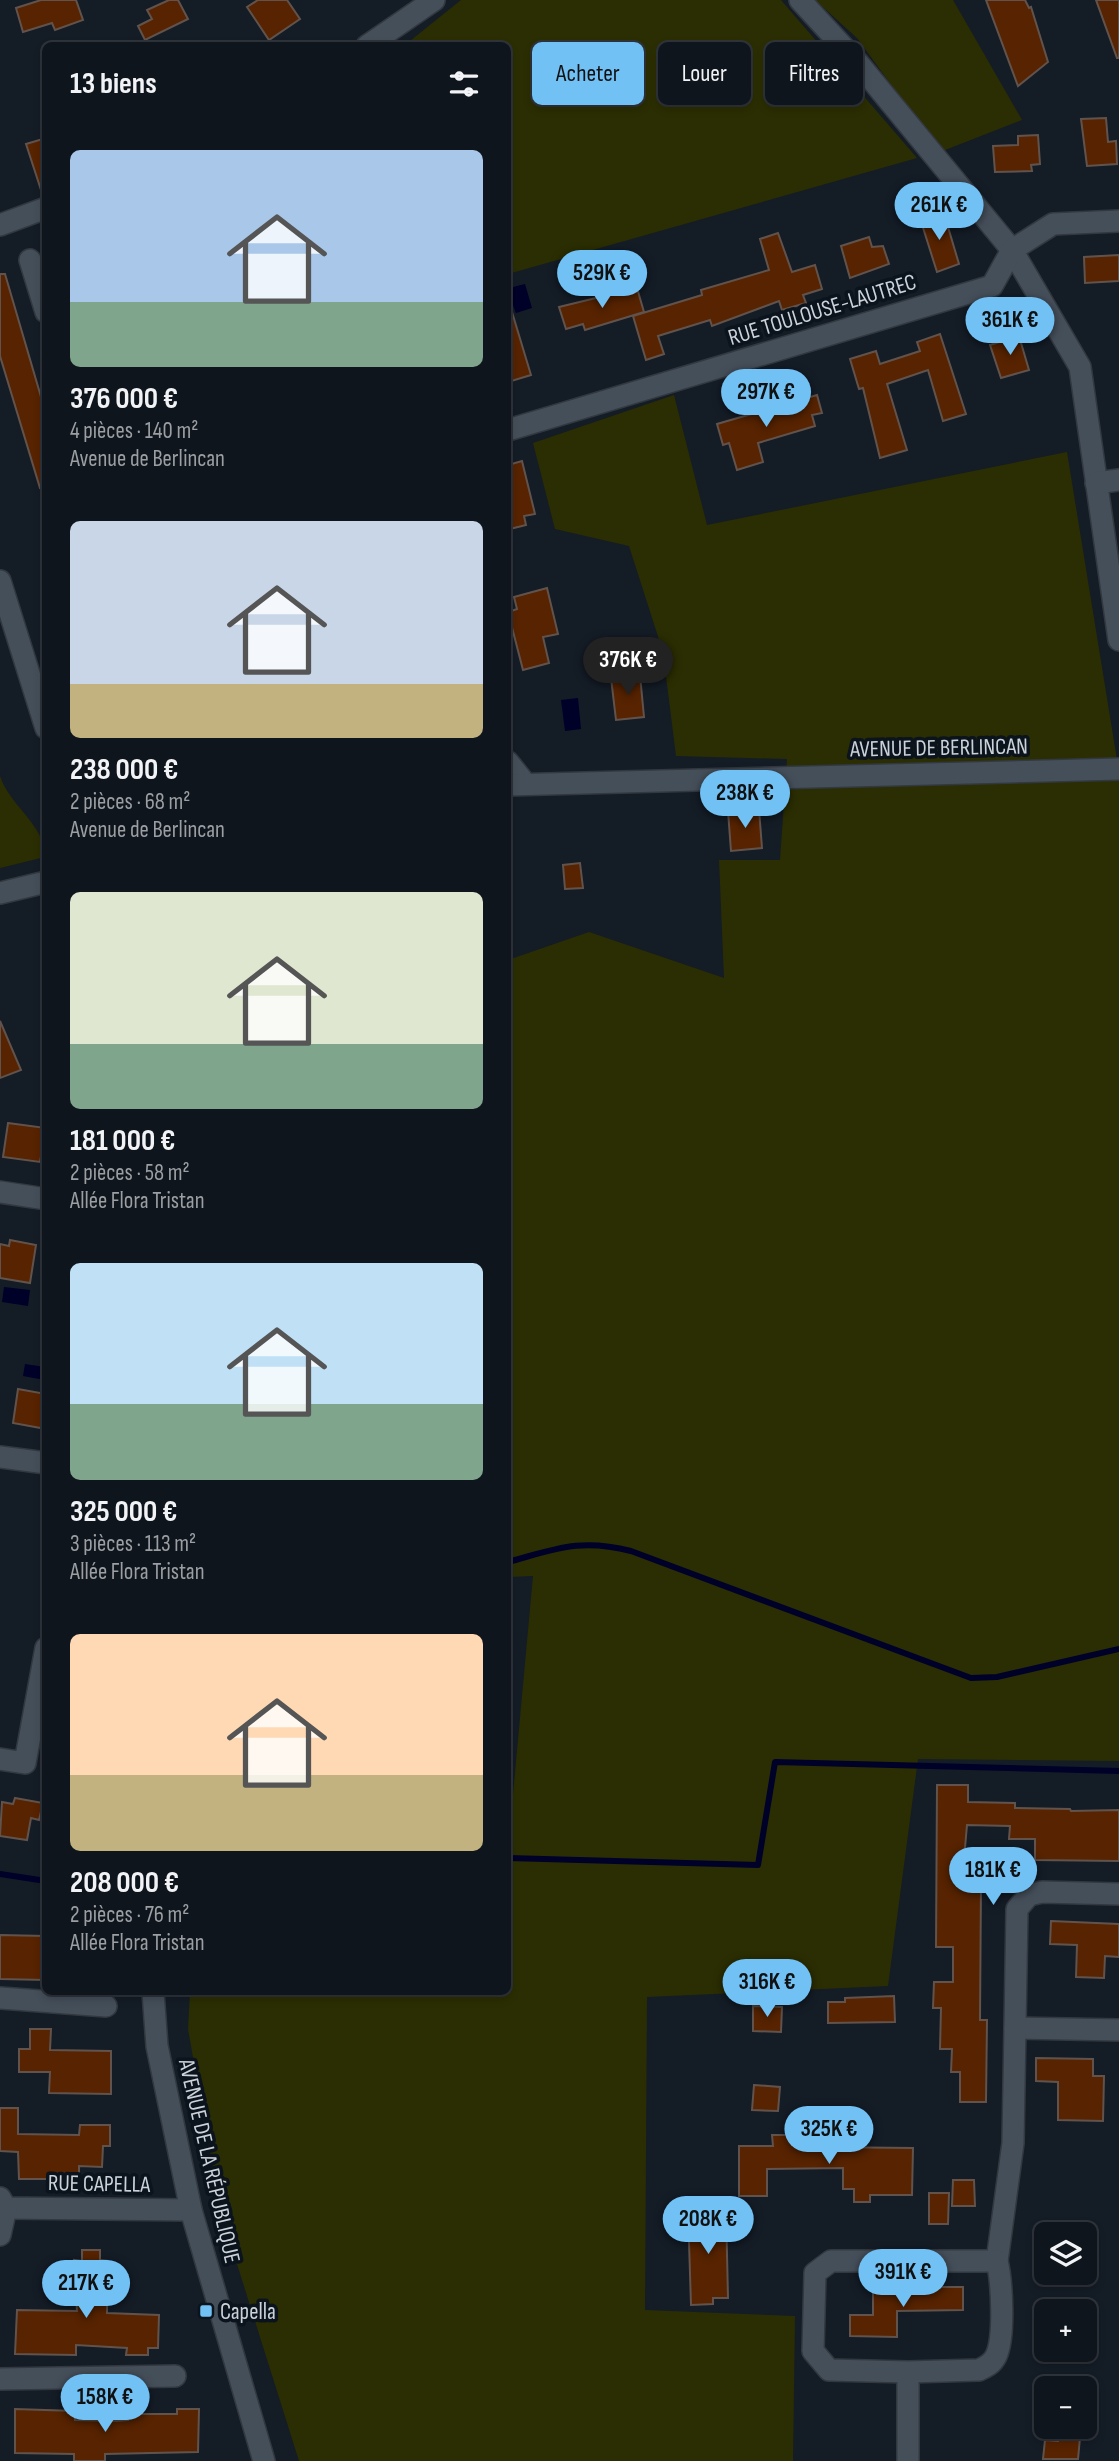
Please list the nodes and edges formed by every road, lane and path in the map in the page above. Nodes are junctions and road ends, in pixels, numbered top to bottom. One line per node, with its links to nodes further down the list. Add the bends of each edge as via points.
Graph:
1 (434, 0): 3 (street)
2 (800, 0): 7 (street)
3 (373, 42)
4 (42, 209): 6 (street)
5 (1119, 221): 7 (street, via 1053,224)
6 (0, 225)
7 (1012, 250): 10 (street, RUE TOULOUSE-LAUTREC, via 992,286); 12 (street, via 1080,367)
8 (30, 260): 9 (street)
9 (42, 299)
10 (511, 429)
11 (1119, 480): 12 (street)
12 (1096, 483): 14 (street)
13 (0, 581): 15 (street)
14 (1119, 640)
15 (42, 715)
16 (1119, 769): 17 (street, AVENUE DE BERLINCAN)
17 (516, 783)
18 (42, 882): 19 (street)
19 (0, 893)
20 (0, 1192): 21 (street)
21 (42, 1198)
22 (0, 1457): 23 (street)
23 (42, 1462)
24 (42, 1670): 25 (street, via 25,1763)
25 (0, 1759)
26 (1119, 1894): 30 (street, via 1042,1892 1021,1901 1017,1909)
27 (153, 1995): 33 (street, AVENUE DE LA RÉPUBLIQUE, via 157,2046)
28 (0, 1998): 29 (street)
29 (106, 2006)
30 (1015, 2028): 31 (street); 36 (street, via 1013,2143)
31 (1119, 2031)
32 (3, 2203): 33 (street, RUE CAPELLA); 34 (street, RUE CAPELLA)
33 (191, 2210): 40 (street, AVENUE DE LA RÉPUBLIQUE)
34 (0, 2235): 35 (street, RUE CAPELLA)
35 (0, 2253)
36 (998, 2261): 37 (street, via 999,2344 989,2366); 37 (street, via 831,2261 815,2273 814,2351 829,2370)
37 (908, 2371): 41 (street)
38 (175, 2376): 39 (street)
39 (0, 2379)
40 (264, 2461)
41 (908, 2461)

